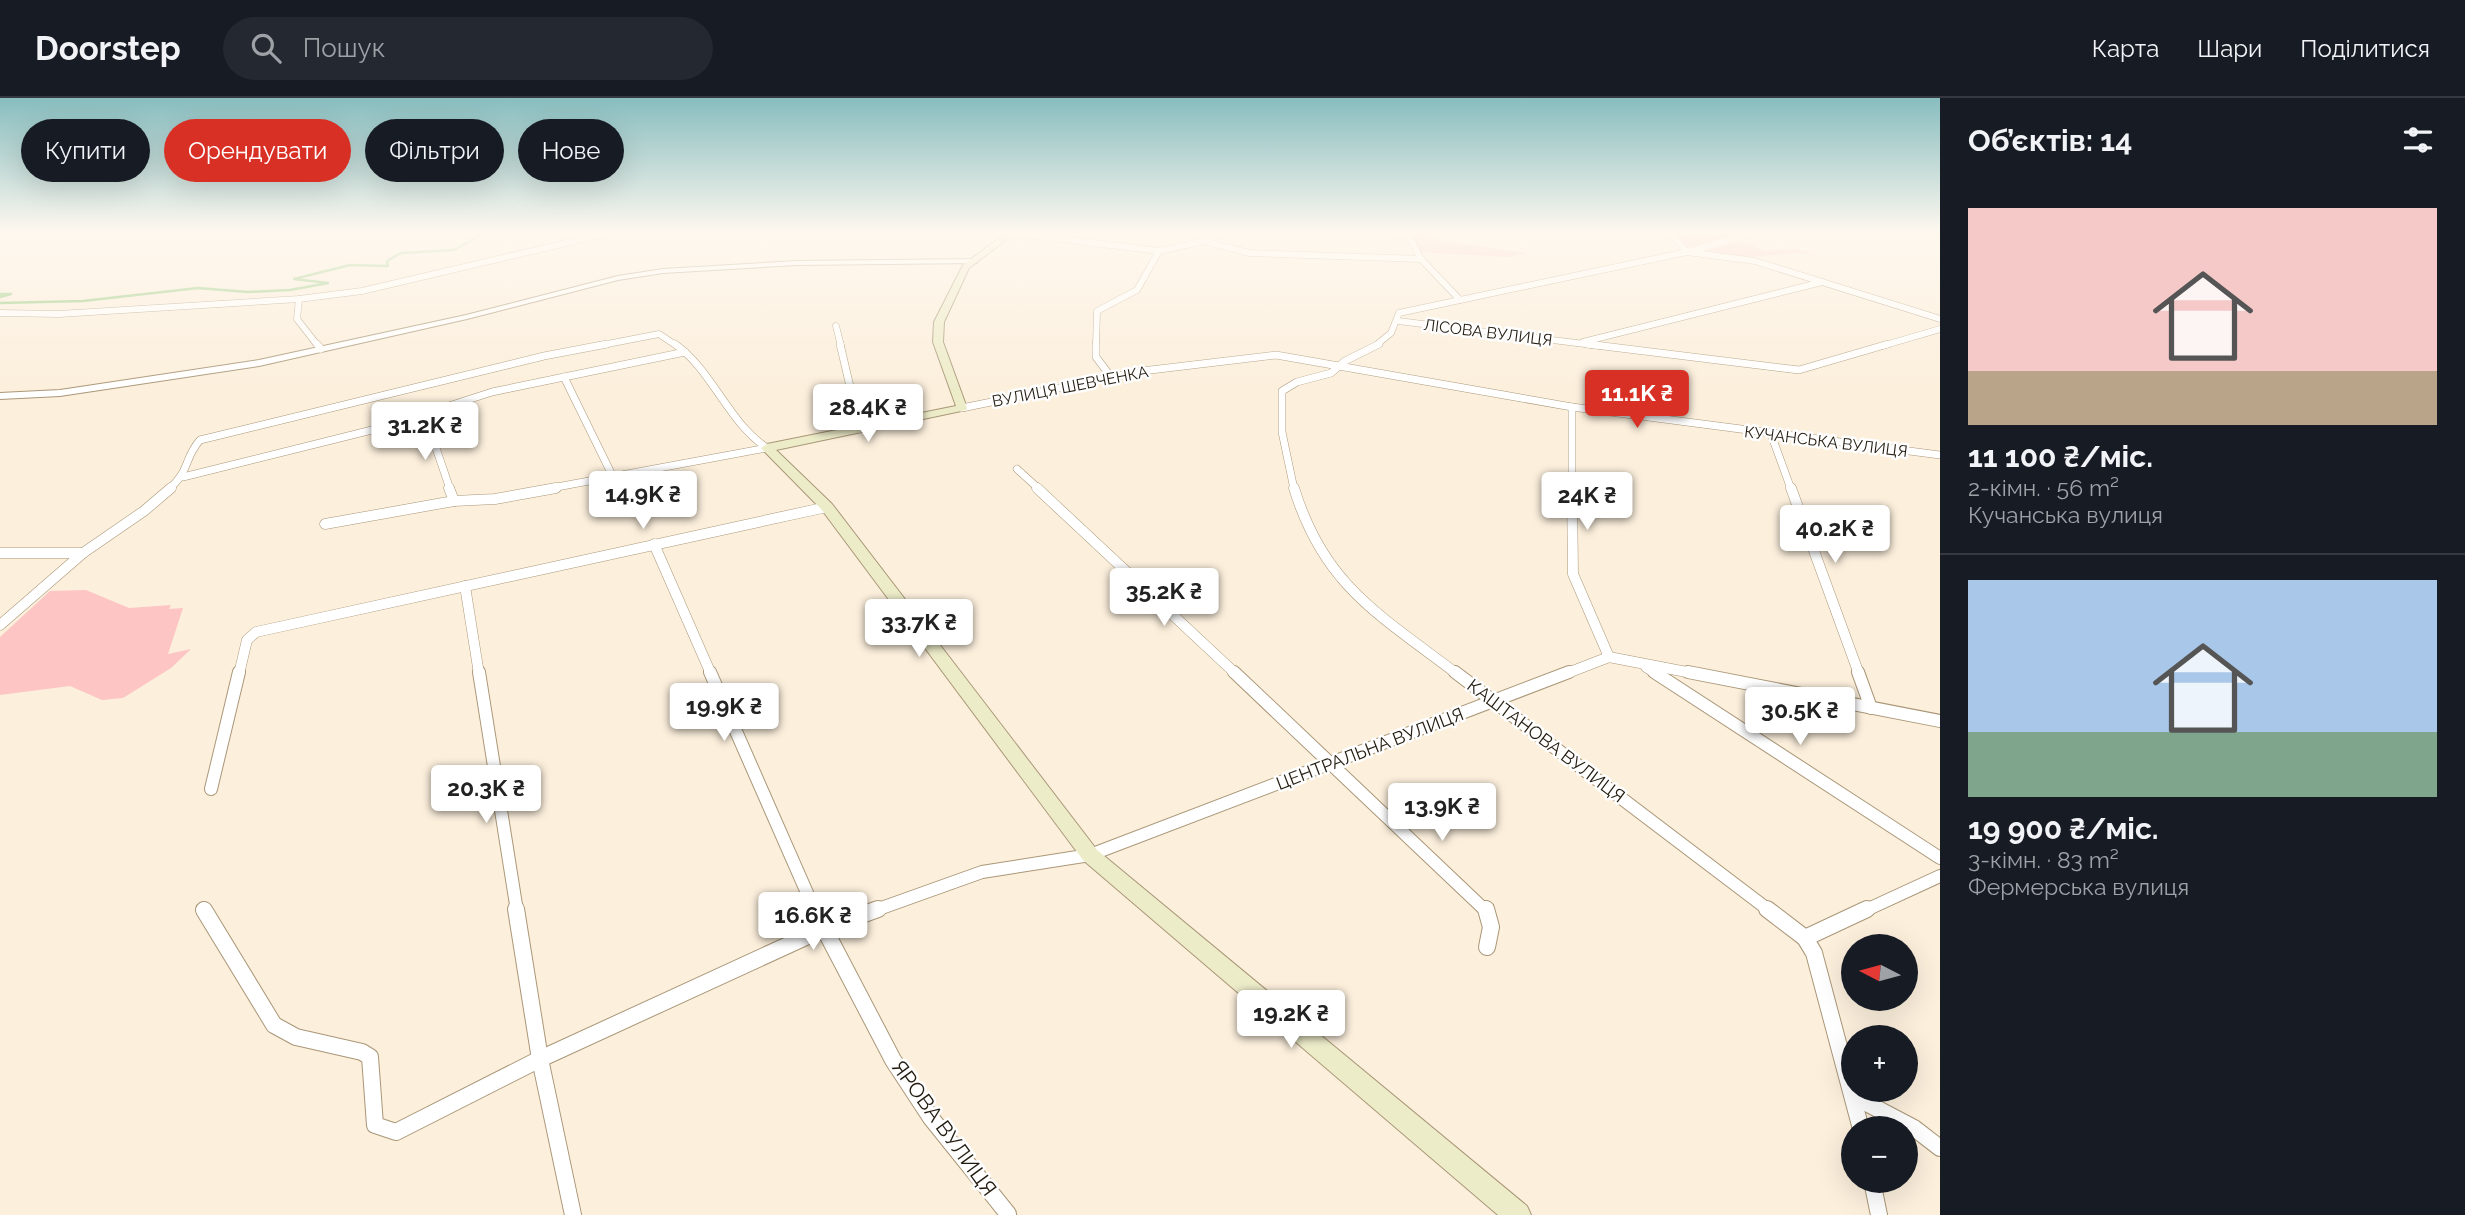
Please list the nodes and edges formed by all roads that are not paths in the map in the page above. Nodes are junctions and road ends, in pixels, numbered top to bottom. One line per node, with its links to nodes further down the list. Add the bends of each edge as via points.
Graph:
1 (398, 285): 9 (street)
2 (588, 285): 17 (street)
3 (957, 285): 24 (main road, via 938,330 945,365)
4 (1140, 285): 21 (street, via 1131,295 1105,303 1097,311 1096,358)
5 (1446, 285): 10 (street)
6 (1530, 285): 10 (street, ЛІСОВА ВУЛИЦЯ)
7 (1810, 285): 16 (street, ЛІСОВА ВУЛИЦЯ)
8 (1833, 285): 12 (street, ЛІСОВА ВУЛИЦЯ)
9 (299, 299): 11 (street, via 59,314); 17 (street, via 297,319)
10 (1460, 300): 13 (street, ЛІСОВА ВУЛИЦЯ, via 1399,313)
11 (0, 313)
12 (1940, 319)
13 (1398, 321): 16 (street, ЛІСОВА ВУЛИЦЯ); 19 (street, КАШТАНОВА ВУЛИЦЯ, via 1380,345)
14 (836, 326): 26 (street)
15 (1940, 329): 16 (street, ЛІСОВА ВУЛИЦЯ, via 1799,370)
16 (1577, 343)
17 (321, 349): 22 (street, via 113,386)
18 (685, 352): 20 (street); 28 (street, via 741,424); 31 (street, via 659,334 544,356 200,440)
19 (1339, 367): 21 (street, ВУЛИЦЯ ШЕВЧЕНКА, via 1271,355); 23 (street, КУЧАНСЬКА ВУЛИЦЯ); 43 (street, КАШТАНОВА ВУЛИЦЯ, via 1285,387 1281,397 1290,473 1314,541 1326,562 1373,610)
20 (564, 377): 25 (street); 32 (street)
21 (1111, 377): 24 (street, ВУЛИЦЯ ШЕВЧЕНКА)
22 (0, 396)
23 (1572, 407): 27 (street, КУЧАНСЬКА ВУЛИЦЯ); 41 (street, via 1573,574)
24 (962, 408): 26 (main road)
25 (424, 413): 31 (street, via 325,443); 33 (street)
26 (860, 429): 28 (main road)
27 (1770, 434): 29 (street, КУЧАНСЬКА ВУЛИЦЯ); 44 (street)
28 (767, 448): 32 (street); 34 (main road)
29 (1940, 455)
30 (1017, 469): 46 (street)
31 (183, 477): 38 (street)
32 (613, 477): 33 (street, via 495,499)
33 (454, 501): 35 (street)
34 (827, 507): 36 (street); 48 (main road)
35 (325, 524)
36 (654, 544): 39 (street); 52 (street, ЯРОВА ВУЛИЦЯ)
37 (0, 553): 38 (street)
38 (83, 553): 40 (street)
39 (465, 586): 47 (street, via 264,629 251,636); 56 (street)
40 (0, 625)
41 (1609, 657): 42 (street); 43 (street, ЦЕНТРАЛЬНА ВУЛИЦЯ)
42 (1641, 664): 44 (street); 49 (street)
43 (1493, 701): 46 (street, ЦЕНТРАЛЬНА ВУЛИЦЯ); 53 (street, КАШТАНОВА ВУЛИЦЯ)
44 (1871, 708): 45 (street)
45 (1940, 721)
46 (1333, 763): 48 (street, ЦЕНТРАЛЬНА ВУЛИЦЯ); 54 (street, via 1485,907 1491,927)
47 (211, 789)
48 (1090, 855): 52 (street, ЦЕНТРАЛЬНА ВУЛИЦЯ, via 982,872); 60 (main road)
49 (1940, 858)
50 (1940, 877): 53 (street)
51 (204, 910): 56 (street, ЦЕНТРАЛЬНА ВУЛИЦЯ, via 283,1033 370,1057 375,1125 386,1131 396,1132)
52 (823, 929): 56 (street, ЦЕНТРАЛЬНА ВУЛИЦЯ); 61 (street, ЯРОВА ВУЛИЦЯ, via 893,1060)
53 (1805, 938): 55 (street, КАШТАНОВА ВУЛИЦЯ, via 1814,953)
54 (1487, 947)
55 (1841, 1048)
56 (540, 1059): 62 (street)
57 (1865, 1102): 58 (street, via 1914,1128)
58 (1940, 1148)
59 (1874, 1193): 63 (street)
60 (1505, 1211)
61 (1008, 1214)
62 (573, 1215)
63 (1879, 1215)

